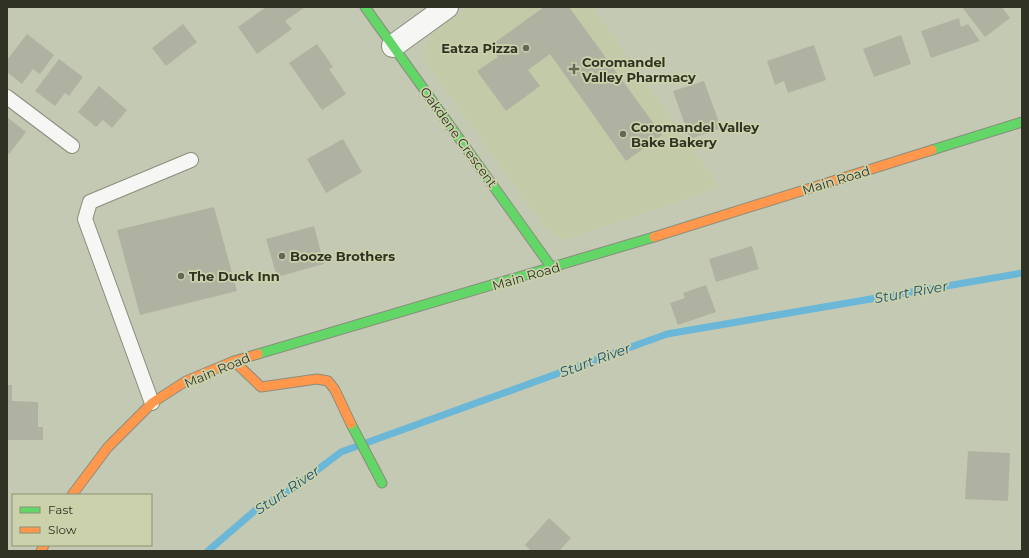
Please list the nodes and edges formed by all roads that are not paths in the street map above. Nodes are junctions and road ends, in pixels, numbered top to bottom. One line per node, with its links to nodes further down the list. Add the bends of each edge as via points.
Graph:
1 (365, 7): 3 (main road, Oakdene Crescent)
2 (447, 7): 3 (street)
3 (393, 46): 8 (main road, Oakdene Crescent)
4 (7, 97): 6 (lane)
5 (1022, 122): 8 (main road, Main Road)
6 (72, 146)
7 (191, 160): 10 (lane, via 90,202 85,219)
8 (552, 268): 9 (main road, Main Road)
9 (234, 361): 10 (main road, Main Road, via 186,381); 11 (main road, via 261,387 317,379 328,381)
10 (152, 403): 12 (main road, Main Road, via 108,447)
11 (382, 482)
12 (73, 494)

